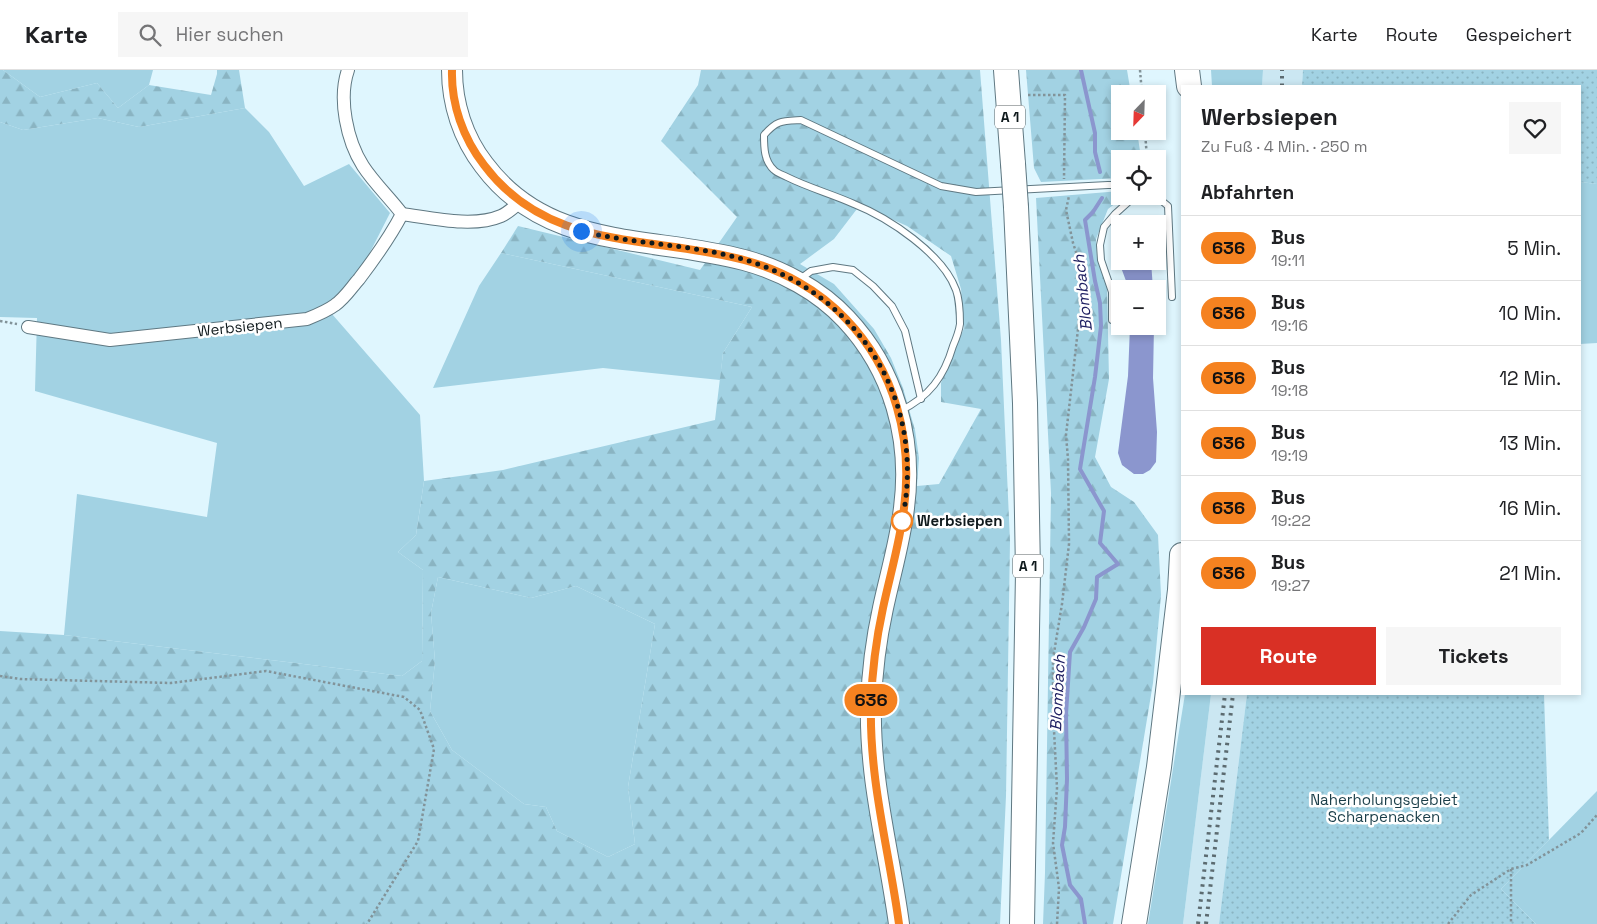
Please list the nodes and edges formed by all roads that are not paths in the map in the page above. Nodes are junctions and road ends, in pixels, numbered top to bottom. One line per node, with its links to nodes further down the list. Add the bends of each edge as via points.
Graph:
1 (348, 70): 10 (street, via 344,105 355,151 364,168)
2 (452, 70): 7 (main road, via 457,112 471,147 501,186)
3 (1006, 70): 19 (highway, A 1, bridge, via 1025,403 1028,572)
4 (1187, 70): 5 (highway)
5 (1189, 85)
6 (1111, 185): 15 (lane, via 976,192 941,186 801,120 773,124 764,135 764,154 774,170 808,187 855,204 918,242 946,271 957,291 960,326 950,358 937,382)
7 (520, 202): 10 (street, via 502,216 476,221); 11 (main road, via 581,231 741,259)
8 (1166, 204): 13 (lane)
9 (1125, 205): 12 (lane, via 1104,227 1100,245 1101,260)
10 (402, 214): 14 (street, Werbsiepen, via 376,257 346,295 335,305 307,319 110,340)
11 (798, 282): 15 (lane, via 811,271 833,268 853,270 873,286 892,306 905,331); 16 (main road, via 844,317 868,345 886,376)
12 (1111, 289)
13 (1172, 297)
14 (28, 326)
15 (921, 399): 16 (lane)
16 (899, 411): 18 (main road, via 906,455 905,500 873,665 871,732 875,789)
17 (1181, 572): 20 (highway, via 1159,767)
18 (898, 924)
19 (1022, 924)
20 (1134, 924)

